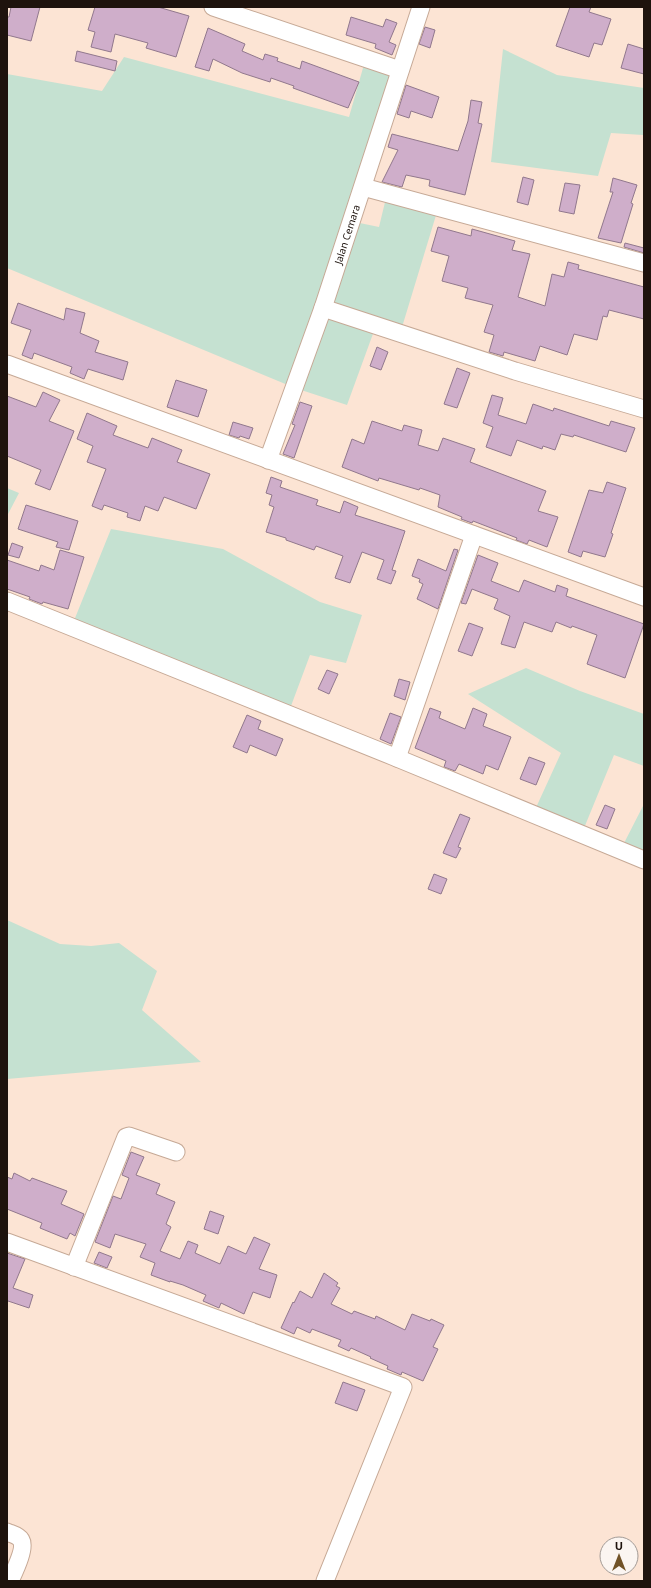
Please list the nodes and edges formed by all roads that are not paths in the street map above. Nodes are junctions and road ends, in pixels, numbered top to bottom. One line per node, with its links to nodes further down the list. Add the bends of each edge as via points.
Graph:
1 (213, 7): 3 (street)
2 (421, 7): 3 (street, Jalan Cemara)
3 (400, 70): 4 (street, Jalan Cemara)
4 (363, 187): 5 (street); 6 (street, Jalan Cemara)
5 (644, 263)
6 (323, 308): 8 (street, via 515,371); 9 (street, Jalan Cemara)
7 (7, 364): 9 (street)
8 (644, 409)
9 (268, 460): 10 (street)
10 (474, 535): 11 (street); 13 (street)
11 (644, 597)
12 (7, 601): 13 (street)
13 (397, 758): 14 (street)
14 (644, 860)
15 (176, 1152): 17 (street, via 126,1137)
16 (7, 1242): 17 (street)
17 (74, 1267): 20 (street, via 404,1387)
18 (7, 1532): 19 (street, via 22,1540 23,1547)
19 (10, 1581)
20 (325, 1581)

